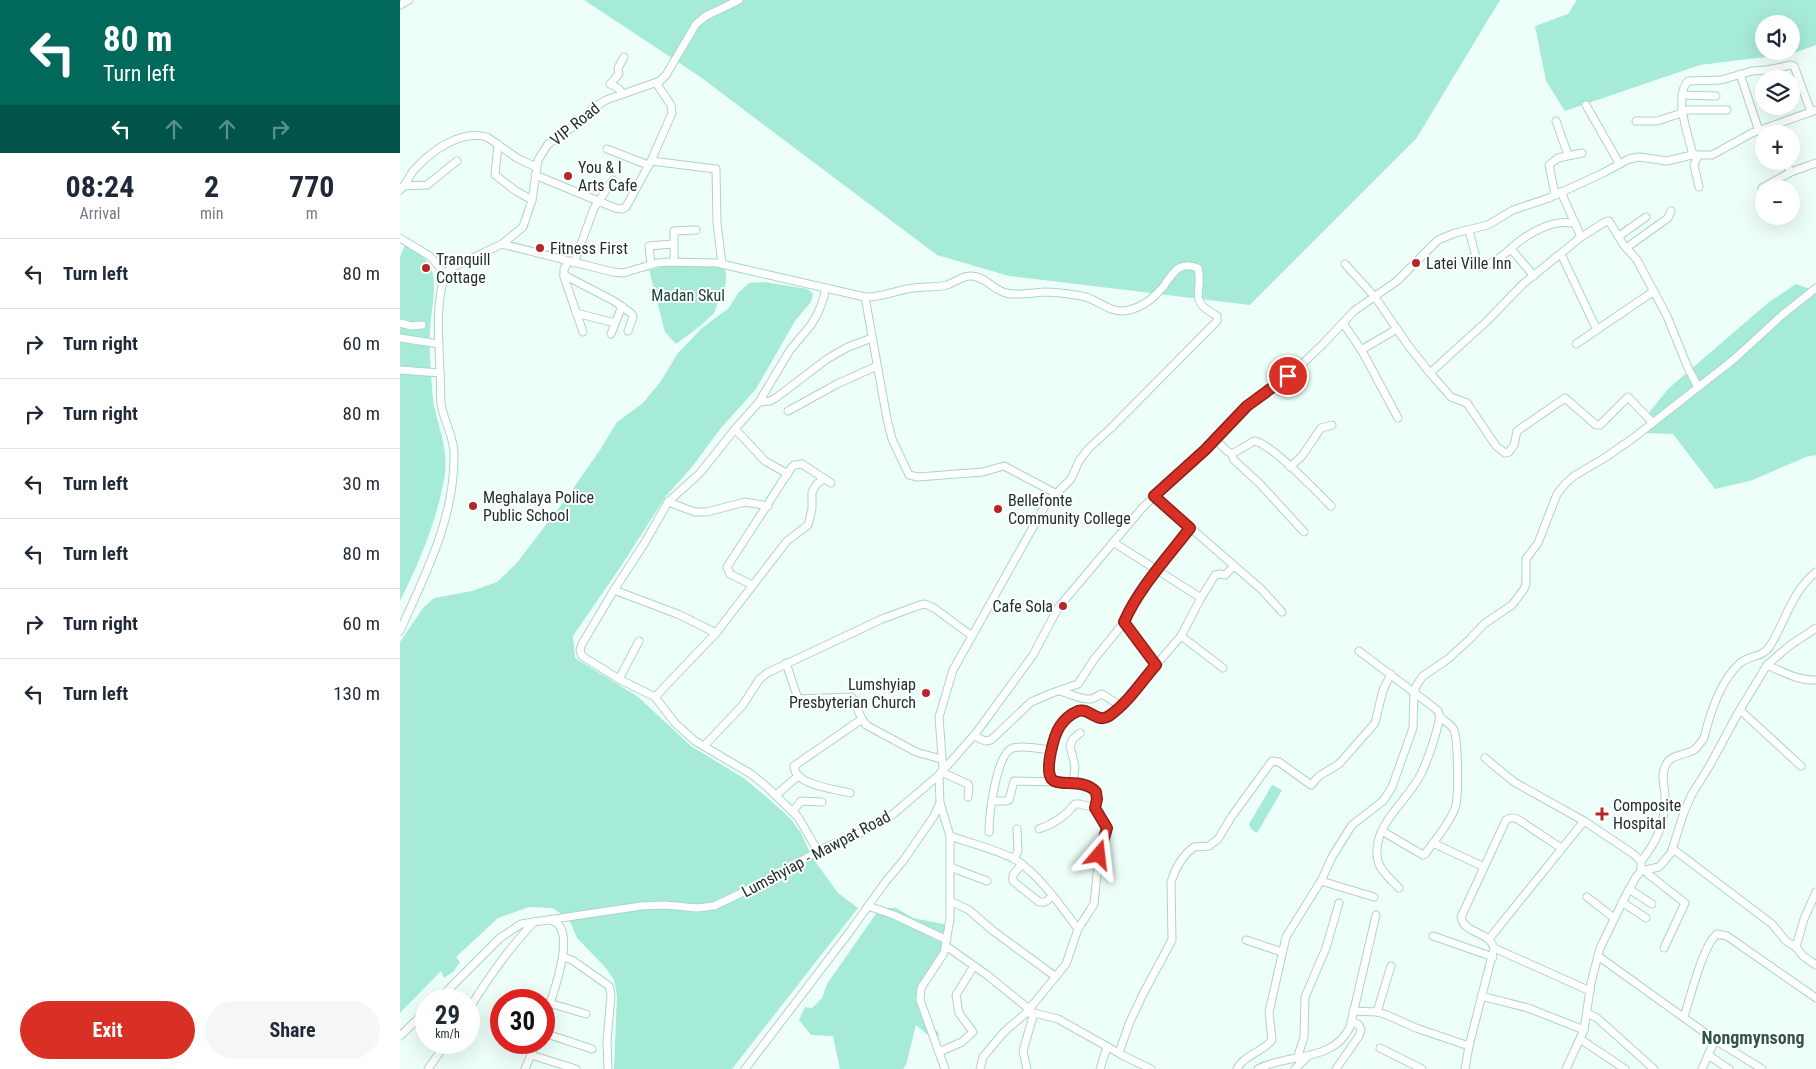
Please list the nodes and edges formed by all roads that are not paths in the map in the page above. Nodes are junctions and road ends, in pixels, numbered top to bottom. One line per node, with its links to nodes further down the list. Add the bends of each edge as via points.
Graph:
1 (409, 0): 3 (street)
2 (739, 0): 6 (street, via 696,24 666,75)
3 (400, 5)
4 (624, 58): 7 (street, via 618,68 619,74 610,84)
5 (1740, 74): 8 (street, via 1716,81 1688,81); 13 (street, via 1792,65); 16 (street)
6 (656, 83): 7 (street, VIP Road); 25 (street, via 672,110)
7 (623, 94): 28 (street, VIP Road, via 598,104 580,122 548,144)
8 (1682, 96): 9 (street); 12 (street)
9 (1716, 96)
10 (1586, 106): 27 (street)
11 (1727, 110): 12 (street)
12 (1682, 111): 15 (street, via 1657,121); 23 (street)
13 (1814, 111): 17 (street, Lumshyiap - Mawpat Road)
14 (1556, 121): 22 (street)
15 (1636, 121)
16 (1761, 125)
17 (1779, 125)
18 (1755, 134): 23 (street, Lumshyiap - Mawpat Road, via 1712,155)
19 (498, 144): 28 (street, via 516,158); 34 (street, via 483,136 448,142 420,164); 36 (street, via 495,175)
20 (607, 149): 25 (street)
21 (1582, 152): 22 (street)
22 (1568, 155): 35 (street, via 1548,166)
23 (1696, 155): 27 (street, Lumshyiap - Mawpat Road, via 1667,161 1635,158); 33 (street, via 1694,165)
24 (457, 161): 34 (street, via 427,185)
25 (649, 163): 37 (street, via 626,207 622,209); 53 (street, via 716,169 716,214)
26 (1816, 163): 29 (street)
27 (1619, 164): 35 (street, Lumshyiap - Mawpat Road)
28 (536, 167): 30 (street, VIP Road)
29 (1791, 172): 32 (street)
30 (535, 175): 36 (street, VIP Road); 37 (street)
31 (613, 180): 37 (street)
32 (1782, 180)
33 (1699, 187)
34 (402, 188)
35 (1558, 193): 40 (street); 42 (street, Lumshyiap - Mawpat Road, via 1513,210 1488,225)
36 (532, 200): 46 (street, VIP Road, via 518,233)
37 (598, 200): 51 (street)
38 (1671, 211): 49 (street, via 1668,218)
39 (1646, 217): 43 (street)
40 (1576, 224): 44 (street); 48 (street, via 1563,221 1544,227)
41 (696, 230): 47 (street, via 674,231)
42 (1469, 230): 48 (street, via 1479,267 1504,256); 63 (street, Lumshyiap - Mawpat Road, via 1438,240 1398,281)
43 (1619, 236): 44 (street, via 1607,221); 49 (street)
44 (1582, 237): 50 (street)
45 (400, 238): 56 (street, via 431,257)
46 (502, 244): 51 (street); 56 (street, VIP Road, via 451,268)
47 (673, 244): 52 (street); 55 (street, via 649,246)
48 (1511, 248): 58 (street)
49 (1626, 248): 61 (street, via 1637,260)
50 (1561, 254): 58 (street); 71 (street)
51 (572, 262): 55 (street, via 623,272); 57 (street, via 564,269)
52 (674, 262): 53 (street); 55 (street)
53 (722, 264): 59 (street)
54 (1345, 264): 63 (street)
55 (651, 265)
56 (445, 274): 77 (street, via 438,316)
57 (564, 275): 64 (street); 65 (street)
58 (1534, 276): 83 (street)
59 (825, 288): 62 (street); 85 (street, via 818,313 790,350)
60 (1816, 288): 84 (street)
61 (1654, 291): 71 (street); 84 (street)
62 (865, 297): 76 (street); 97 (street, via 878,297 915,287 943,286 970,276 981,278 1006,293 1064,293 1087,297 1111,309 1127,310 1149,300 1175,270 1191,265 1198,268 1198,300 1217,316 1217,321 1088,448 1071,479)
63 (1375, 297): 68 (street, Lumshyiap - Mawpat Road); 70 (street)
64 (622, 306): 67 (street); 72 (street, via 633,315)
65 (576, 313): 67 (street); 73 (street)
66 (400, 323): 69 (street)
67 (616, 323): 74 (street)
68 (1342, 323): 79 (street); 91 (street, Lumshyiap - Mawpat Road, via 1297,369 1247,406)
69 (422, 325)
70 (1397, 328): 79 (street); 83 (street)
71 (1597, 330): 78 (street)
72 (628, 331)
73 (583, 332)
74 (611, 334)
75 (400, 338): 77 (street)
76 (872, 338): 80 (street); 85 (street, via 840,351 770,401)
77 (439, 344): 82 (street)
78 (1576, 344)
79 (1361, 350): 87 (street)
80 (877, 366): 86 (street); 97 (street, via 892,439 909,475 984,472 1004,466)
81 (400, 370): 82 (street)
82 (440, 373): 114 (street, via 441,402 454,448 452,488 432,561)
83 (1430, 373): 88 (street, via 1451,397 1470,406 1496,446 1505,453 1512,448 1517,431 1565,398 1600,425 1628,397)
84 (1698, 387): 88 (street)
85 (759, 402): 90 (street)
86 (788, 411)
87 (1398, 418)
88 (1653, 423): 128 (street, via 1561,487 1538,543 1526,559 1524,589 1505,610 1423,676)
89 (1332, 425): 93 (street, via 1318,430 1302,456)
90 (735, 428): 94 (street, via 765,462); 99 (street, via 700,473)
91 (1215, 439): 92 (street); 98 (street, Lumshyiap - Mawpat Road)
92 (1232, 454): 93 (street, via 1249,443 1259,442); 103 (street, via 1233,459)
93 (1290, 467): 101 (street)
94 (788, 474): 95 (street, via 799,463); 100 (street)
95 (824, 478): 96 (street); 108 (street, via 812,492 808,525 787,541)
96 (831, 482)
97 (1057, 494): 116 (street, via 1046,504)
98 (1154, 496): 102 (street); 104 (street, Lumshyiap - Mawpat Road)
99 (668, 502): 100 (street, via 695,512 708,512 745,502); 109 (street)
100 (768, 506): 108 (street, via 727,567 730,574)
101 (1331, 506)
102 (1190, 528): 105 (street); 106 (street)
103 (1304, 532)
104 (1113, 542): 106 (street); 135 (street, Lumshyiap - Mawpat Road, via 1058,608 1033,655)
105 (1234, 566): 110 (street, via 1225,575 1215,576); 111 (street, via 1261,588)
106 (1157, 570): 110 (street); 112 (street)
107 (1816, 572): 164 (street, via 1799,589 1770,648 1759,656 1741,661 1728,679 1714,705 1701,742 1693,751 1668,761 1663,773 1665,810 1660,832)
108 (752, 585): 115 (street)
109 (614, 590): 115 (street, via 680,615); 125 (street, via 580,650 582,656)
110 (1201, 598): 117 (street)
111 (1282, 612)
112 (1124, 622): 121 (street); 127 (street, via 1078,684)
113 (1816, 628): 122 (street)
114 (400, 632)
115 (716, 633): 129 (street)
116 (972, 636): 120 (street, via 929,605 920,605 882,618); 139 (street, via 953,670 941,706)
117 (1181, 636): 121 (street); 123 (street)
118 (639, 641): 125 (street)
119 (1359, 651): 124 (street)
120 (786, 663): 133 (street, via 798,699 852,697); 136 (street, via 763,676 742,706)
121 (1156, 665): 130 (street)
122 (1767, 665): 126 (street, via 1805,680); 131 (street)
123 (1223, 668)
124 (1391, 674): 128 (street); 228 (street, via 1383,690 1375,723 1338,764 1311,785 1279,762 1272,761 1218,839 1209,846 1194,847 1189,851 1171,882 1172,940 1128,1024)
125 (619, 679): 129 (street)
126 (1816, 680)
127 (1060, 691): 130 (street, via 1088,699 1102,694); 135 (street, via 1023,708 990,740)
128 (1414, 693): 132 (street, via 1438,711); 170 (street, via 1413,728 1392,787 1383,801 1352,825)
129 (655, 697): 136 (street, via 682,730)
130 (1121, 706): 137 (street, via 1103,719 1084,710 1076,712 1060,725)
131 (1740, 710): 140 (street); 161 (street, via 1687,804)
132 (1440, 717): 157 (street, via 1422,772); 159 (street, via 1455,734 1456,803)
133 (862, 720): 139 (street, via 916,752); 142 (street, via 796,763 794,770)
134 (1080, 733): 144 (street, via 1070,746)
135 (974, 736): 141 (street, Lumshyiap - Mawpat Road)
136 (704, 746): 146 (street, via 751,774)
137 (1052, 750): 143 (street, via 1049,770 1052,780); 148 (street, via 1008,750 1001,763)
138 (1485, 758): 153 (street, via 1514,782)
139 (941, 759): 141 (street)
140 (1801, 766)
141 (941, 772): 147 (street, via 968,784); 150 (street); 162 (street, Lumshyiap - Mawpat Road, via 880,823)
142 (798, 776): 145 (street, via 806,782); 146 (street)
143 (1057, 782): 144 (street); 148 (street, via 1014,780 1009,800)
144 (1073, 783): 151 (street, via 1093,788 1097,795)
145 (850, 793)
146 (776, 795): 152 (street)
147 (968, 797)
148 (992, 801): 156 (street)
149 (822, 802): 152 (street, via 801,801)
150 (940, 802): 158 (street); 181 (street, via 919,839)
151 (1095, 808): 155 (street, via 1075,804 1065,816); 187 (street, via 1107,828 1099,855 1094,904)
152 (793, 811): 162 (street)
153 (1584, 821): 160 (street); 164 (street)
154 (1017, 829): 163 (street, via 1018,851)
155 (1039, 829)
156 (989, 832)
157 (1382, 832): 159 (street, via 1419,854 1425,854); 171 (street, via 1378,843 1378,862)
158 (950, 836): 163 (street); 166 (street)
159 (1433, 843): 167 (street)
160 (1561, 848): 167 (street, via 1514,817 1506,820); 189 (street)
161 (1673, 849): 168 (street, via 1661,866); 192 (street, via 1772,924 1786,942)
162 (818, 851): 185 (street, Lumshyiap - Mawpat Road, via 714,906 649,905)
163 (1014, 859): 165 (street)
164 (1641, 861): 168 (street)
165 (1022, 864): 174 (street); 174 (street, via 1013,875 1013,881 1039,902)
166 (950, 867): 169 (street); 177 (street)
167 (1484, 867): 189 (street, via 1460,917 1465,925)
168 (1643, 871): 172 (street); 194 (street, via 1685,903)
169 (986, 881)
170 (1321, 882): 175 (street); 195 (street, via 1286,937)
171 (1399, 888)
172 (1629, 889): 178 (street); 180 (street)
173 (1816, 892): 192 (street)
174 (1053, 896): 187 (street)
175 (1374, 897)
176 (1587, 897): 183 (street)
177 (950, 901): 191 (street); 202 (street, via 969,910)
178 (1622, 902): 183 (street); 184 (street)
179 (1339, 903): 233 (street, via 1326,948 1305,997 1304,1037)
180 (1652, 904)
181 (868, 906): 191 (street, via 894,915); 238 (street)
182 (1376, 915): 210 (street)
183 (1614, 918): 196 (street)
184 (1646, 918)
185 (547, 920): 186 (street, Lumshyiap - Mawpat Road); 197 (street, via 562,930)
186 (534, 922): 203 (street, Lumshyiap - Mawpat Road, via 522,924 500,938); 206 (street, via 513,943)
187 (1078, 929): 202 (street, via 1066,964)
188 (1433, 936): 198 (street)
189 (1489, 939): 193 (street)
190 (1246, 940): 195 (street)
191 (947, 943): 200 (street); 227 (street, via 920,994 921,1007)
192 (1796, 947): 199 (street)
193 (1494, 948): 198 (street); 205 (street)
194 (1664, 948)
195 (1282, 952): 244 (street, via 1269,1012 1272,1040)
196 (1598, 956): 205 (street); 215 (street)
197 (563, 957): 204 (street); 237 (street, via 609,986)
198 (1493, 957): 207 (street)
199 (1816, 965)
200 (974, 966): 214 (street); 227 (street, via 956,995 959,1013 973,1032 962,1042)
201 (1391, 966): 211 (street)
202 (1056, 977): 214 (street)
203 (449, 989)
204 (553, 989)
205 (1590, 991): 213 (street)
206 (480, 992)
207 (1481, 996): 218 (street, via 1528,1008); 223 (street)
208 (1816, 998): 215 (street, via 1727,936 1717,934 1702,962)
209 (555, 1005): 212 (street)
210 (1353, 1011): 211 (street); 216 (street)
211 (1377, 1012): 223 (street)
212 (586, 1014)
213 (1587, 1014): 218 (street); 252 (street, via 1597,1018)
214 (1030, 1016): 224 (street, via 1058,1019); 240 (street, via 1004,1032 987,1052); 241 (street, via 1023,1051)
215 (1684, 1017): 222 (street)
216 (1351, 1021): 232 (street, via 1346,1035 1339,1042); 247 (street, via 1361,1030)
217 (415, 1022): 219 (street)
218 (1584, 1030): 221 (street)
219 (400, 1036)
220 (555, 1037): 226 (street)
221 (1580, 1039): 250 (street); 251 (street)
222 (1715, 1040): 231 (street); 255 (street)
223 (1469, 1046): 249 (street)
224 (1107, 1047): 228 (street); 242 (street)
225 (1380, 1048): 248 (street)
226 (592, 1049)
227 (939, 1052): 239 (street)
228 (1118, 1053): 243 (street)
229 (439, 1054): 234 (street)
230 (531, 1055): 235 (street); 236 (street)
231 (1708, 1055): 253 (street); 254 (street)
232 (1307, 1057): 233 (street); 246 (street)
233 (1296, 1059): 245 (street)
234 (428, 1069)
235 (525, 1069)
236 (576, 1069)
237 (608, 1069)
238 (745, 1069)
239 (945, 1069)
240 (980, 1069)
241 (1027, 1069)
242 (1100, 1069)
243 (1151, 1069)
244 (1237, 1069)
245 (1258, 1069)
246 (1295, 1069)
247 (1336, 1069)
248 (1422, 1069)
249 (1465, 1069)
250 (1566, 1069)
251 (1625, 1069)
252 (1654, 1069)
253 (1702, 1069)
254 (1729, 1069)
255 (1762, 1069)

